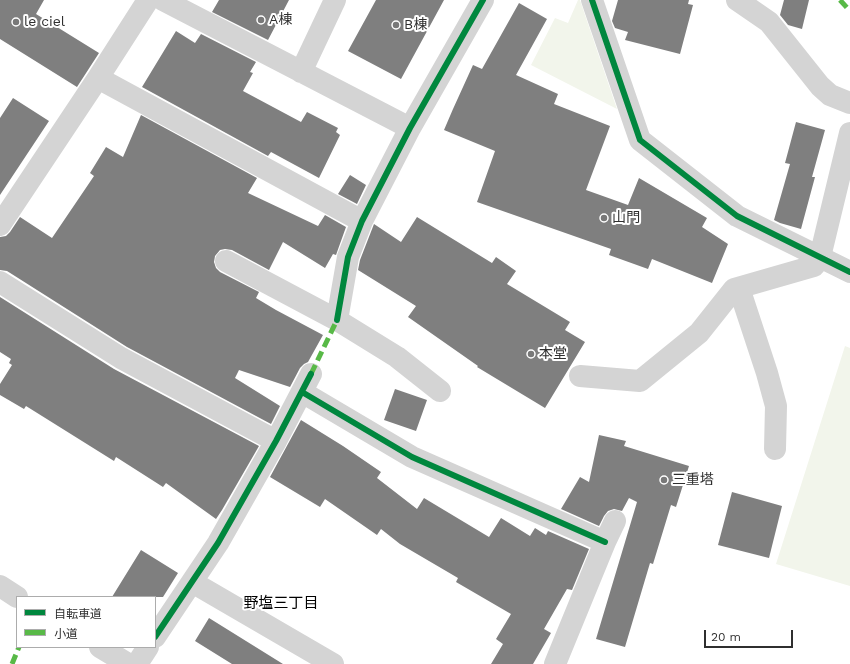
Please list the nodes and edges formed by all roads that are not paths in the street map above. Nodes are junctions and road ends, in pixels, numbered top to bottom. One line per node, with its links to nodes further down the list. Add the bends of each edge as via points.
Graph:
1 (148, 0): 8 (street)
2 (163, 0): 7 (street)
3 (335, 0): 7 (street)
4 (483, 0): 10 (street)
5 (592, 0): 15 (street, via 640,140 736,216)
6 (736, 0): 9 (street, via 769,22 820,86 830,95)
7 (301, 72): 10 (street)
8 (98, 78): 13 (street); 14 (street)
9 (850, 103)
10 (410, 128): 13 (street)
11 (850, 134): 12 (street)
12 (844, 184): 15 (street)
13 (362, 221): 20 (street, via 348,256)
14 (0, 225)
15 (820, 257): 17 (street); 19 (street, via 814,266)
16 (226, 261): 20 (street)
17 (850, 272)
18 (0, 282): 23 (street, via 121,358)
19 (739, 288): 21 (street, via 734,289 699,333 640,381); 24 (street, via 776,406)
20 (337, 320): 22 (street, via 397,357)
21 (580, 376)
22 (440, 391)
23 (276, 441): 26 (street, via 307,383 412,457); 27 (street, via 218,543)
24 (775, 449)
25 (615, 521): 26 (street)
26 (605, 542): 36 (street)
27 (192, 582): 30 (street); 35 (street)
28 (0, 586): 29 (street)
29 (16, 596)
30 (156, 636)
31 (102, 648): 33 (street)
32 (147, 648): 34 (street)
33 (128, 664)
34 (137, 664)
35 (333, 664)
36 (555, 664)

